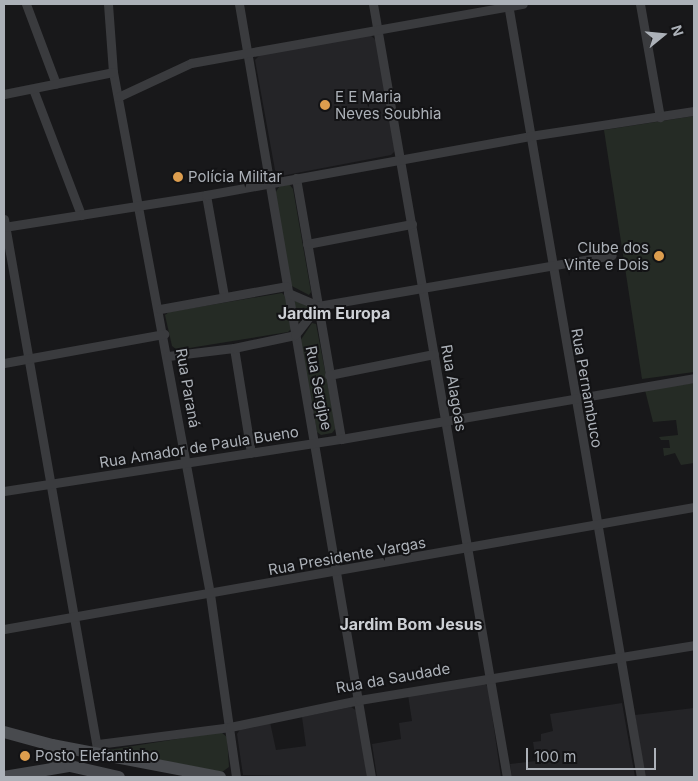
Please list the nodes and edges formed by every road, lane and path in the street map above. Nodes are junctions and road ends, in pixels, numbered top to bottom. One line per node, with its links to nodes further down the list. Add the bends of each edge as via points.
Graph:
1 (26, 4): 11 (street)
2 (108, 4): 10 (street, Rua Paraná)
3 (239, 4): 9 (street, Rua Sergipe)
4 (373, 4): 8 (street, Rua Alagoas)
5 (524, 4): 7 (street)
6 (640, 4): 16 (street)
7 (508, 5): 8 (street); 17 (street, Rua Pernambuco)
8 (378, 31): 9 (street); 18 (street, Rua Alagoas)
9 (248, 51): 14 (street, via 191,63); 20 (street, Rua Sergipe)
10 (113, 72): 11 (street); 14 (street, Rua Paraná)
11 (56, 84): 12 (street)
12 (32, 89): 13 (street); 23 (street)
13 (4, 94)
14 (118, 97): 22 (street, Rua Paraná)
15 (694, 111): 16 (street)
16 (660, 117): 17 (street)
17 (530, 136): 18 (street); 28 (street, Rua Pernambuco)
18 (401, 160): 19 (street); 25 (street, Rua Alagoas)
19 (296, 178): 20 (street); 26 (street, Rua Sergipe)
20 (271, 182): 21 (street); 29 (street, Rua Sergipe)
21 (206, 195): 22 (street); 31 (street)
22 (139, 206): 23 (street); 33 (street, Rua Paraná)
23 (81, 215): 24 (street)
24 (4, 224): 39 (street)
25 (412, 224): 26 (street); 30 (street, Rua Alagoas)
26 (307, 244): 32 (street, Rua Sergipe)
27 (612, 255): 28 (street)
28 (552, 266): 30 (street); 43 (street, Rua Pernambuco)
29 (287, 289): 31 (street); 32 (street); 35 (street, Rua Sergipe)
30 (423, 290): 32 (street); 37 (street, Rua Alagoas)
31 (224, 296): 33 (street)
32 (318, 306): 35 (street); 41 (street, Rua Sergipe)
33 (160, 309): 34 (street, Rua Paraná)
34 (164, 334): 38 (street, Rua Paraná); 39 (street)
35 (296, 335): 36 (street); 46 (street, Rua Sergipe)
36 (234, 348): 38 (street); 47 (street)
37 (434, 354): 41 (street); 44 (street, Rua Alagoas)
38 (168, 356): 48 (street, Rua Paraná)
39 (27, 359): 40 (street); 49 (street)
40 (4, 362)
41 (329, 375): 45 (street, Rua Sergipe)
42 (694, 378): 43 (street, Rua Amador de Paula Bueno)
43 (574, 397): 44 (street, Rua Amador de Paula Bueno); 52 (street, Rua Pernambuco)
44 (445, 420): 45 (street, Rua Amador de Paula Bueno); 53 (street, Rua Alagoas)
45 (341, 439): 46 (street, Rua Amador de Paula Bueno)
46 (316, 443): 47 (street, Rua Amador de Paula Bueno); 54 (street, Rua Sergipe)
47 (251, 453): 48 (street, Rua Amador de Paula Bueno)
48 (187, 464): 49 (street, Rua Amador de Paula Bueno); 55 (street, Rua Paraná)
49 (51, 484): 50 (street, Rua Amador de Paula Bueno); 56 (street)
50 (4, 491)
51 (694, 507): 52 (street, Rua Presidente Vargas)
52 (596, 526): 53 (street, Rua Presidente Vargas); 59 (street, Rua Pernambuco)
53 (469, 548): 54 (street, Rua Presidente Vargas); 60 (street, Rua Alagoas)
54 (337, 571): 55 (street, Rua Presidente Vargas); 61 (street, Rua Sergipe)
55 (210, 594): 56 (street, Rua Presidente Vargas); 62 (street, Rua Paraná)
56 (76, 617): 57 (street, Rua Presidente Vargas); 65 (street)
57 (4, 629)
58 (694, 645): 59 (street, Rua da Saudade)
59 (620, 658): 60 (street, Rua da Saudade); 74 (street, Rua Pernambuco)
60 (491, 677): 61 (street, Rua da Saudade); 73 (street, Rua Alagoas)
61 (359, 700): 62 (street, Rua da Saudade); 72 (street, Rua Sergipe)
62 (230, 727): 65 (street, Rua da Saudade); 71 (street, Rua Paraná)
63 (4, 732): 64 (street)
64 (52, 745): 65 (street); 66 (street)
65 (97, 749): 70 (street)
66 (54, 769): 67 (street, via 70,766); 68 (street)
67 (100, 775): 69 (street)
68 (4, 777)
69 (119, 777)
70 (220, 777)
71 (236, 777)
72 (371, 777)
73 (507, 777)
74 (641, 777)

